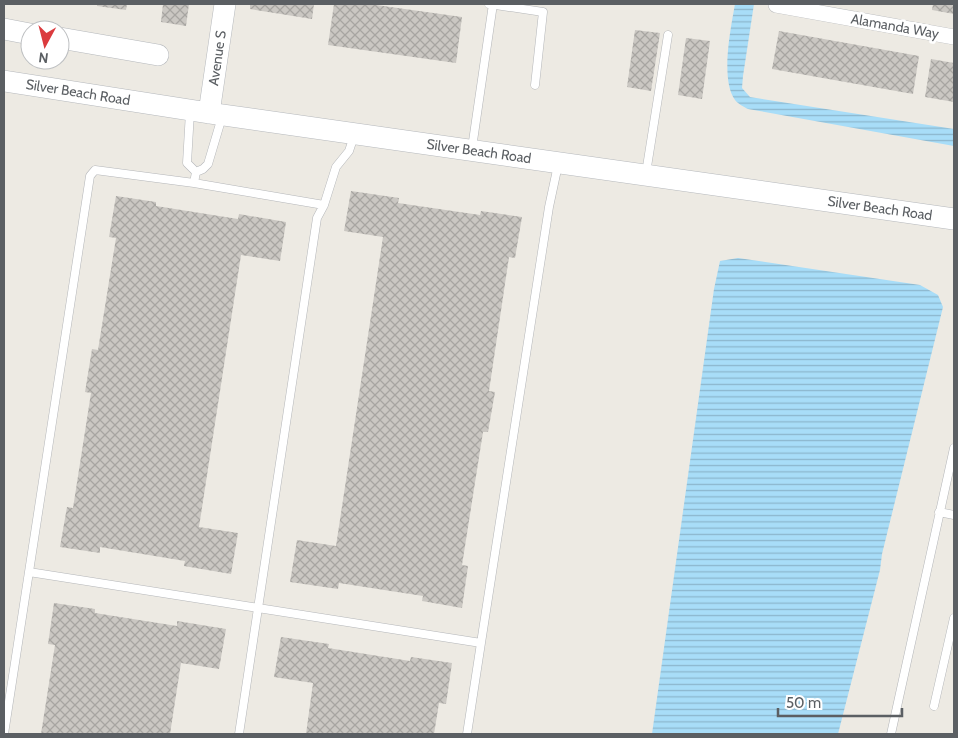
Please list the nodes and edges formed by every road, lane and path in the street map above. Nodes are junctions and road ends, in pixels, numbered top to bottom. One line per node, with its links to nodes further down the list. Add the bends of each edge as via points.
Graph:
1 (225, 4): 13 (street, Avenue S)
2 (491, 4): 12 (lane, via 543,12); 15 (lane)
3 (776, 5): 4 (street, Alamanda Way)
4 (844, 10): 8 (street, Alamanda Way)
5 (4, 29): 6 (street)
6 (20, 32)
7 (668, 35): 18 (lane)
8 (954, 37)
9 (70, 40): 10 (street)
10 (158, 55)
11 (4, 81): 13 (street, Silver Beach Road)
12 (535, 85)
13 (207, 112): 14 (street, Silver Beach Road); 17 (lane, via 208,164); 17 (lane, via 187,163)
14 (355, 134): 15 (street, Silver Beach Road); 20 (lane, via 336,167)
15 (472, 150): 16 (street, Silver Beach Road)
16 (558, 163): 18 (street, Silver Beach Road); 28 (lane)
17 (196, 172): 19 (lane)
18 (646, 175): 21 (street, Silver Beach Road)
19 (194, 184): 20 (lane); 25 (lane, via 95,170 90,176)
20 (324, 205): 26 (lane, via 317,218)
21 (954, 219)
22 (954, 448): 23 (lane)
23 (939, 512): 24 (lane); 33 (lane)
24 (954, 515)
25 (29, 572): 26 (lane); 30 (lane)
26 (258, 609): 28 (lane); 31 (lane)
27 (954, 618): 29 (lane)
28 (481, 643): 32 (lane)
29 (934, 706)
30 (4, 734)
31 (239, 734)
32 (467, 734)
33 (891, 734)

